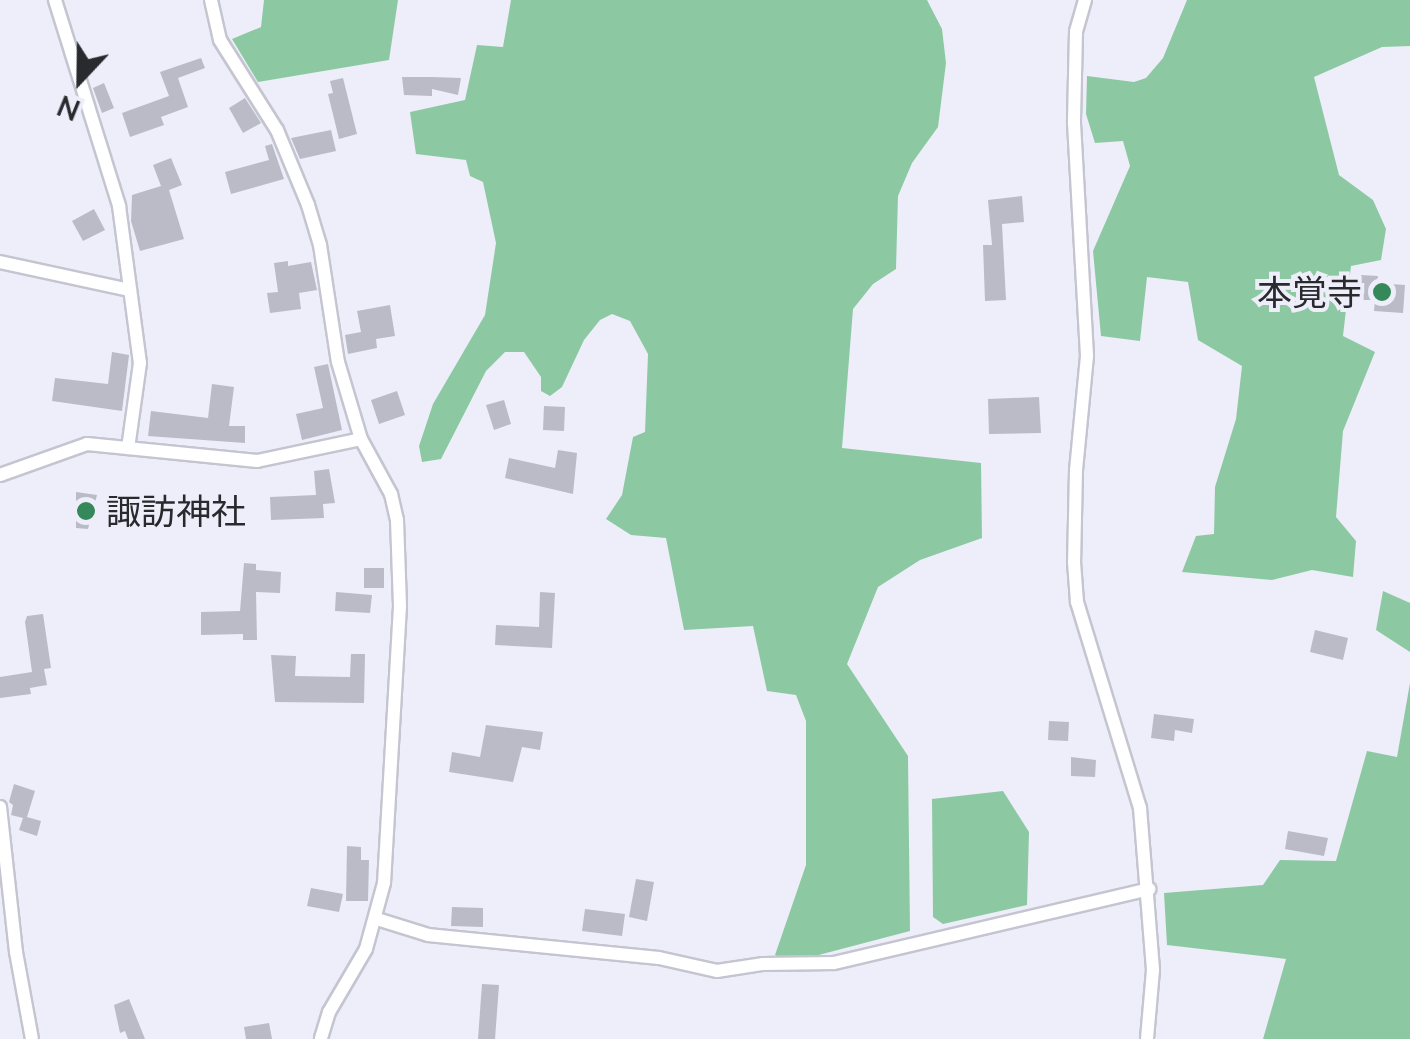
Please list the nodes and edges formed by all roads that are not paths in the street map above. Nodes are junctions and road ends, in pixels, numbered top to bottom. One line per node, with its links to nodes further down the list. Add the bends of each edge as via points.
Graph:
1 (55, 0): 5 (street, via 118,206)
2 (210, 0): 6 (street, via 220,40 276,130 308,205 338,362)
3 (1085, 0): 10 (street, via 1076,32 1074,104 1087,356 1076,470 1076,602 1140,808)
4 (0, 262): 5 (street)
5 (130, 290): 7 (street, via 140,363)
6 (361, 439): 7 (street, via 257,461); 11 (street, via 391,494 399,570 392,774)
7 (128, 448): 8 (street, via 87,444)
8 (0, 475)
9 (0, 807): 12 (street)
10 (1148, 890): 11 (street, via 834,963 717,971 659,958 428,935); 14 (street, via 1153,970)
11 (378, 919): 13 (street, via 329,1012)
12 (32, 1039)
13 (322, 1039)
14 (1146, 1039)

